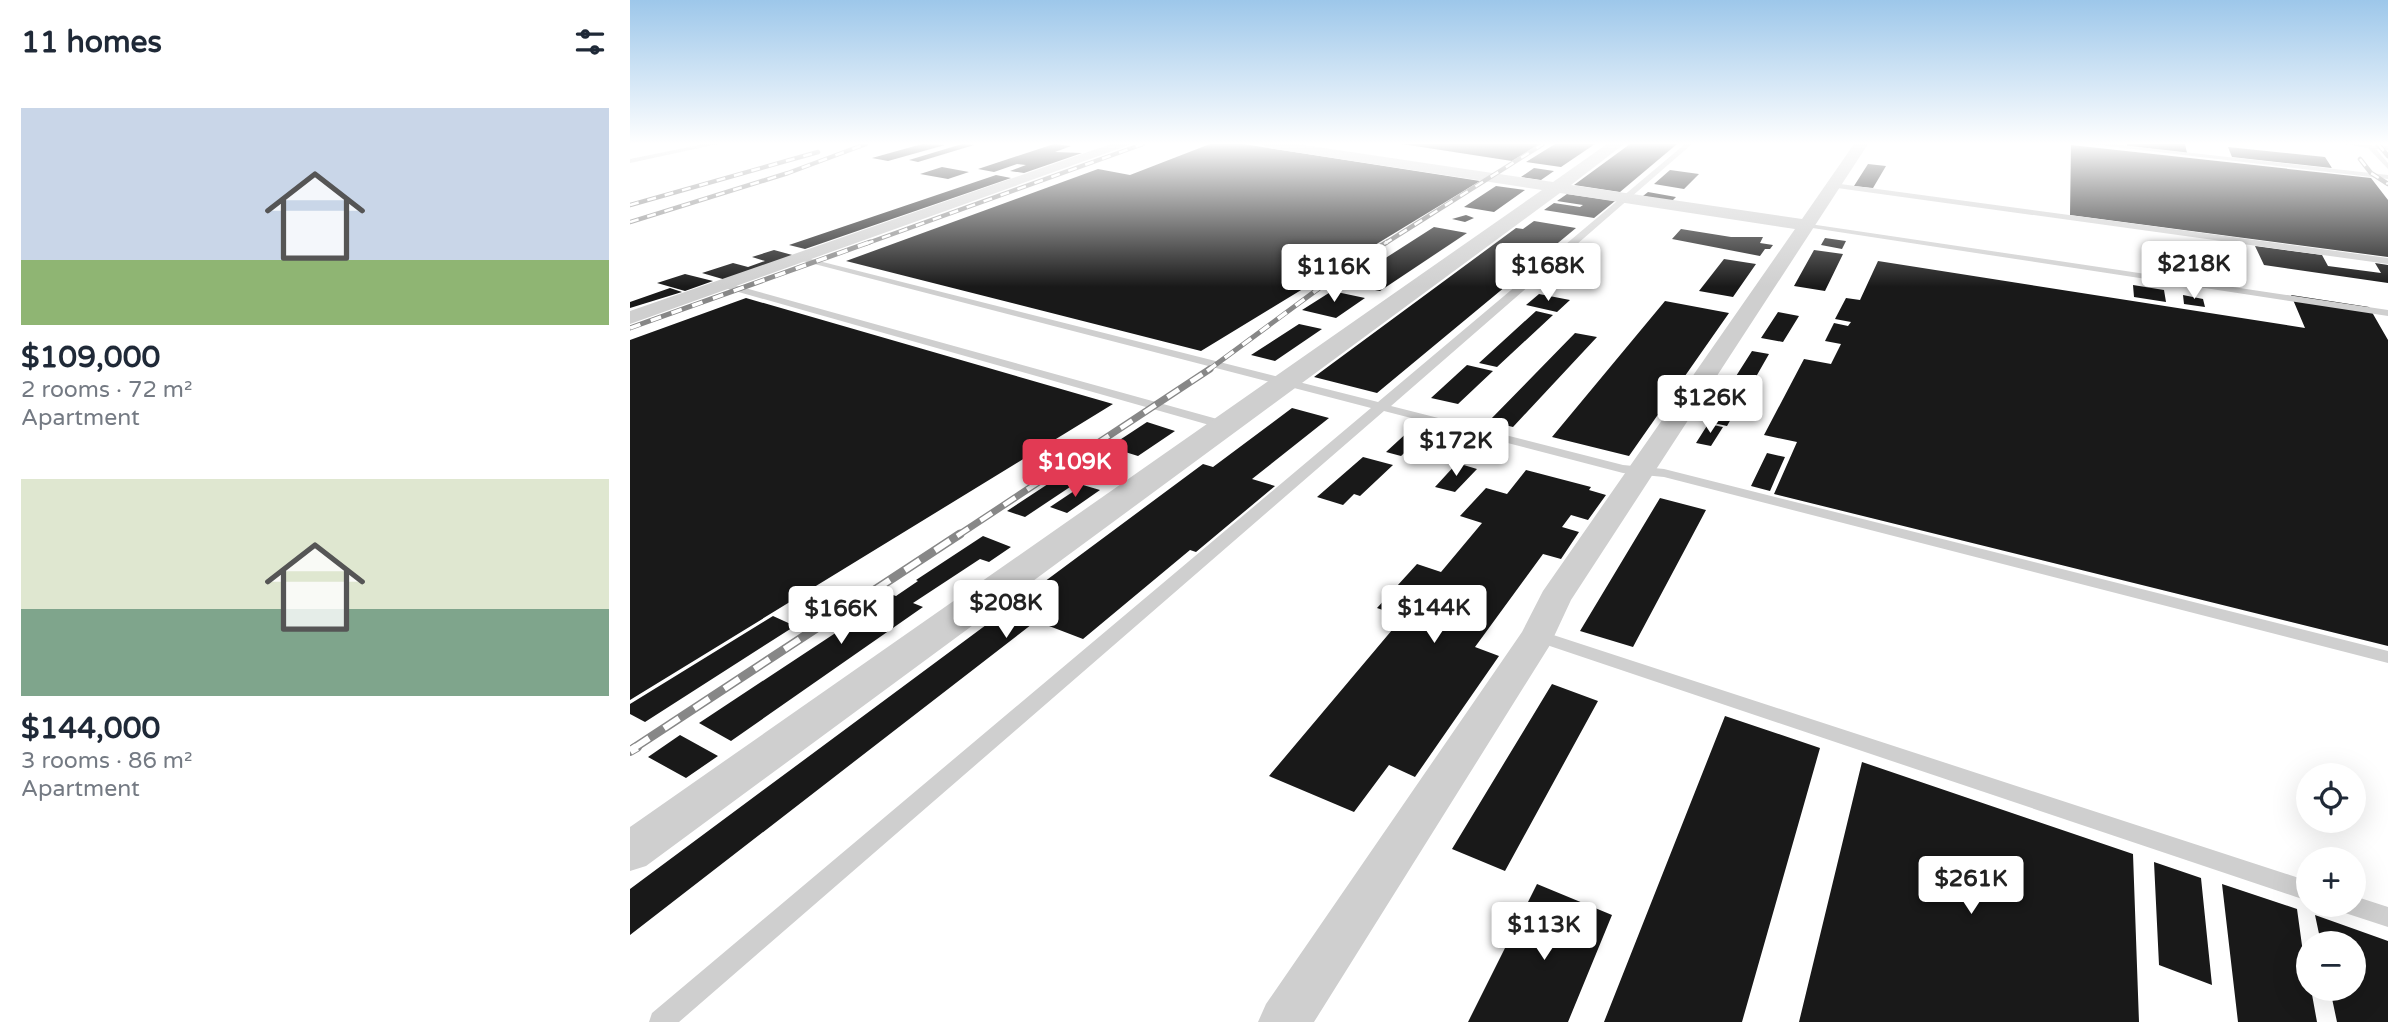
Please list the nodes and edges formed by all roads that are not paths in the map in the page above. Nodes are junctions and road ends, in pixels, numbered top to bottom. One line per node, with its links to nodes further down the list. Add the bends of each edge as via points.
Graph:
1 (989, 192): 9 (street)
2 (1549, 192): 14 (street)
3 (1586, 192): 7 (street)
4 (1633, 192): 7 (lane)
5 (1829, 192): 8 (street)
6 (1875, 192): 10 (lane)
7 (1626, 198): 8 (street); 15 (lane)
8 (1806, 225): 12 (lane); 17 (street)
9 (802, 257): 11 (street); 14 (lane)
10 (2388, 261)
11 (724, 285): 13 (street); 16 (lane)
12 (2388, 313)
13 (630, 318)
14 (1286, 381): 15 (lane); 16 (street)
15 (1381, 406): 17 (lane); 24 (lane)
16 (1224, 425): 20 (street)
17 (1640, 471): 18 (street, via 1555,599); 19 (lane, via 1664,473)
18 (1538, 636): 21 (lane); 25 (street)
19 (2388, 657)
20 (630, 852)
21 (2296, 887)
22 (2366, 910): 23 (lane)
23 (2388, 917)
24 (661, 1022)
25 (1284, 1022)

